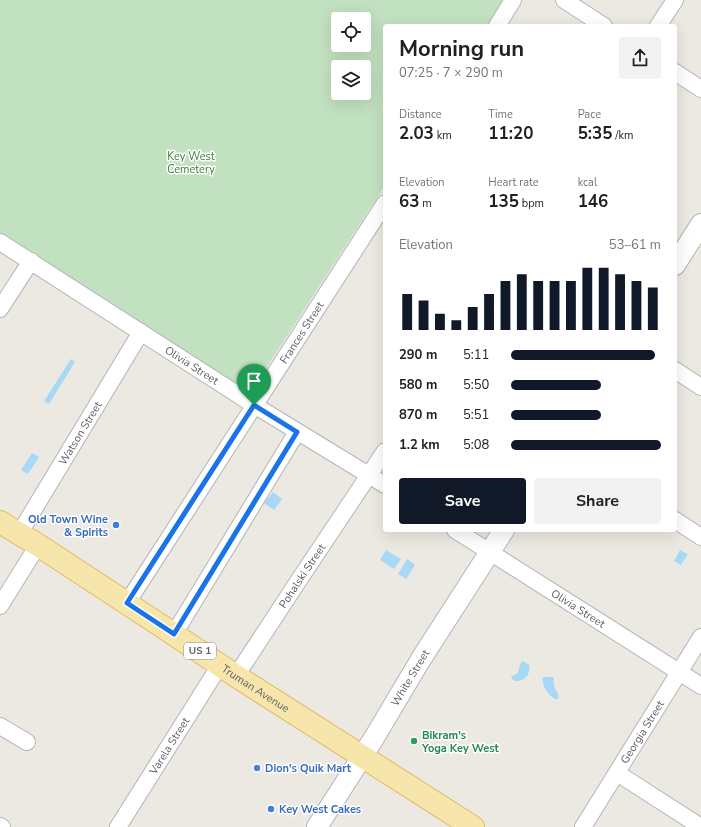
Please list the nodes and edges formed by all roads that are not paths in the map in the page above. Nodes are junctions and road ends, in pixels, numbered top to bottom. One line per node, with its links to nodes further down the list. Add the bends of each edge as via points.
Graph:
1 (513, 0): 4 (street)
2 (564, 0): 5 (street)
3 (675, 0): 6 (street)
4 (498, 24)
5 (601, 24)
6 (659, 24)
7 (677, 73): 8 (street)
8 (701, 89)
9 (383, 206): 18 (street, Frances Street)
10 (699, 229): 13 (street)
11 (0, 242): 12 (street, Olivia Street)
12 (31, 261): 14 (street); 15 (street, Olivia Street)
13 (677, 261)
14 (0, 309)
15 (141, 332): 18 (street, Olivia Street); 27 (street, Watson Street)
16 (677, 371): 17 (street)
17 (701, 387)
18 (254, 405): 19 (street, Olivia Street); 31 (street, Frances Street)
19 (297, 432): 21 (street, Olivia Street); 33 (street)
20 (383, 454): 21 (street, Pohalski Street)
21 (369, 475): 22 (street, Olivia Street); 35 (street, Pohalski Street, via 297,583)
22 (383, 484)
23 (677, 521): 28 (street)
24 (0, 522): 27 (main road, Truman Avenue / US 1)
25 (458, 532): 30 (street, Olivia Street)
26 (503, 532): 30 (street, White Street)
27 (19, 534): 29 (main road, Truman Avenue / US 1)
28 (701, 537)
29 (38, 545): 31 (main road, Truman Avenue / US 1); 32 (street)
30 (490, 552): 36 (street, Olivia Street); 40 (street, White Street, via 421,659)
31 (127, 603): 33 (main road, Truman Avenue / US 1)
32 (0, 606)
33 (174, 634): 35 (main road, Truman Avenue / US 1)
34 (701, 637): 36 (street, Georgia Street)
35 (228, 671): 40 (main road, Truman Avenue / US 1); 42 (street, Varela Street)
36 (679, 672): 37 (street, Olivia Street); 41 (street, Georgia Street)
37 (701, 686)
38 (0, 726): 39 (street)
39 (27, 742)
40 (363, 757): 43 (street, White Street); 44 (main road, Truman Avenue / US 1)
41 (617, 773): 45 (street, Georgia Street); 46 (street)
42 (118, 827)
43 (317, 827)
44 (473, 827)
45 (583, 827)
46 (701, 827)

